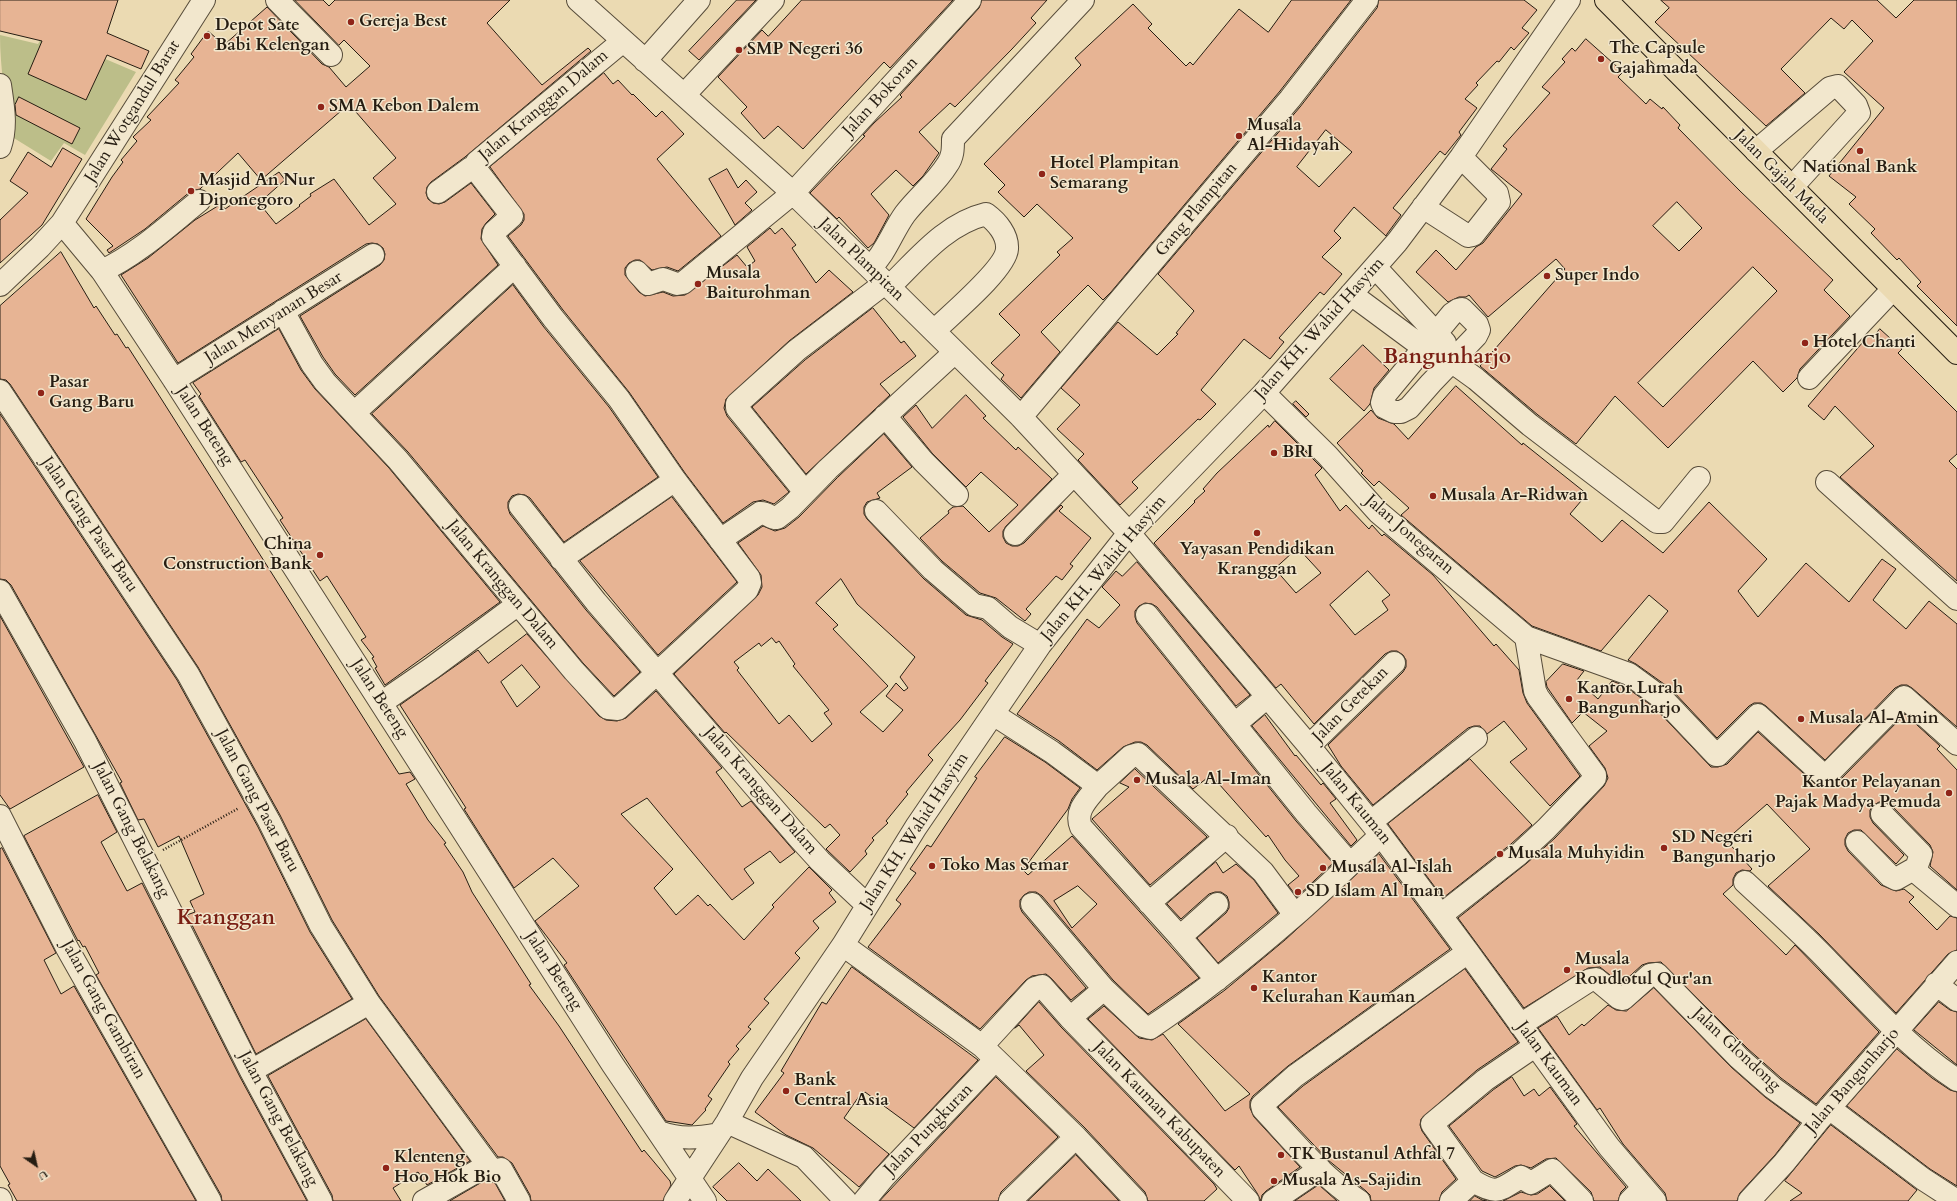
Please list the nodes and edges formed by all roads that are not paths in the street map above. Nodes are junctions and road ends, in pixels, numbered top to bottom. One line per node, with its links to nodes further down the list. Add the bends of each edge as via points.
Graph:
1 (204, 0): 25 (street, Jalan Wotgandul Barat)
2 (277, 0): 12 (street)
3 (578, 0): 11 (street, Jalan Plampitan)
4 (699, 0): 13 (street)
5 (772, 0): 15 (street)
6 (970, 0): 22 (street, Jalan Bokoran)
7 (1083, 0): 31 (street, via 953,139 953,155 947,166 905,214 893,233 885,251)
8 (1367, 0): 47 (street, Gang Plampitan, via 1290,99)
9 (1570, 0): 18 (street, Jalan KH. Wahid Hasyim)
10 (1606, 0): 17 (main road, Jalan Gajah Mada)
11 (622, 41): 13 (street, Jalan Plampitan); 19 (street, Jalan Kranggan Dalam, via 477,162)
12 (331, 55)
13 (645, 60): 15 (street, Jalan Plampitan)
14 (0, 85): 16 (street, via 4,116)
15 (684, 95): 22 (street, Jalan Plampitan)
16 (0, 147)
17 (1756, 151): 20 (main road, Jalan Gajah Mada); 20 (street, via 1830,88 1838,86 1856,105 1859,113)
18 (1461, 157): 24 (street, Jalan KH. Wahid Hasyim); 24 (street, via 1497,193 1499,202 1473,235 1468,236)
19 (474, 169): 21 (street, via 471,168); 27 (street, Jalan Kranggan Dalam, via 512,216 492,235)
20 (1792, 187): 33 (main road, Jalan Gajah Mada)
21 (438, 192)
22 (792, 193): 30 (street, Jalan Bokoran, via 683,284 663,280 648,284); 31 (street, Jalan Plampitan)
23 (199, 201): 29 (street, via 147,243)
24 (1423, 207): 28 (street, Jalan KH. Wahid Hasyim)
25 (62, 223): 29 (street, Jalan Beteng); 32 (street, Jalan Wotgandul Barat)
26 (373, 255): 35 (street, Jalan Menyanan Besar)
27 (515, 266): 45 (street); 50 (street, Jalan Kranggan Dalam, via 553,318 619,398)
28 (1375, 267): 34 (street, Jalan KH. Wahid Hasyim); 37 (street)
29 (102, 271): 42 (street, Jalan Beteng)
30 (637, 272)
31 (881, 279): 36 (street, Jalan Plampitan); 36 (street, via 968,219 986,214 993,219 1005,237 1007,250 1004,257 982,285); 52 (street, via 737,405)
32 (0, 285)
33 (1893, 289): 39 (main road, Jalan Gajah Mada); 41 (street)
34 (1351, 294): 37 (street); 44 (street, Jalan KH. Wahid Hasyim)
35 (283, 311): 42 (street, Jalan Menyanan Besar); 45 (street, Jalan Kranggan Dalam, via 312,364)
36 (934, 331): 38 (street, Jalan Plampitan)
37 (1430, 340): 40 (street); 40 (street, via 1458,310 1462,310 1477,324 1479,330); 40 (street, via 1384,396 1384,407 1394,412 1409,408)
38 (955, 352): 46 (street); 47 (street, Jalan Plampitan)
39 (1957, 353)
40 (1454, 362): 49 (street, via 1530,425 1657,522 1663,522)
41 (1809, 378)
42 (174, 380): 69 (street, Jalan Beteng)
43 (0, 391): 99 (street, Jalan Gang Pasar Baru, via 188,674 257,798 321,926)
44 (1264, 393): 56 (street, Jalan KH. Wahid Hasyim); 64 (street, Jalan Jonegaran, via 1327,455 1378,512)
45 (354, 413): 62 (street, Jalan Kranggan Dalam, via 398,460)
46 (885, 416): 52 (street); 53 (street, via 923,461)
47 (1021, 416): 48 (street, Jalan Plampitan)
48 (1074, 474): 56 (street, Jalan Plampitan); 57 (street)
49 (1699, 478)
50 (676, 480): 58 (street, Jalan Kranggan Dalam); 59 (street)
51 (1827, 482): 61 (street)
52 (805, 492): 58 (street, via 777,518 774,519 764,512 760,513)
53 (957, 495)
54 (520, 506): 59 (street, Jalan Kranggan Dalam)
55 (876, 511): 65 (street, via 933,570 974,605 988,608 1010,627)
56 (1129, 533): 65 (street, Jalan KH. Wahid Hasyim); 68 (street, Jalan Kauman)
57 (1014, 534)
58 (720, 540): 67 (street, Jalan Kranggan Dalam, via 749,578 749,586)
59 (561, 559): 67 (street, Jalan Kranggan Dalam)
60 (0, 591): 105 (street, Jalan Gang Belakang, via 85,741)
61 (1957, 600)
62 (517, 605): 67 (street, Jalan Kranggan Dalam, via 610,709 618,709); 69 (street)
63 (1147, 615): 71 (street)
64 (1526, 637): 73 (street, Jalan Jonegaran, via 1629,674 1663,699 1718,755 1756,715 1759,715 1822,774 1827,775 1904,697); 90 (street, via 1534,691 1595,778 1519,854)
65 (1040, 645): 70 (street, Jalan KH. Wahid Hasyim)
66 (1394, 664): 74 (street, Jalan Getekan)
67 (657, 672): 87 (street, Jalan Kranggan Dalam, via 799,838)
68 (1267, 697): 71 (street); 74 (street, Jalan Kauman)
69 (381, 703): 109 (street, Jalan Beteng, via 613,1065)
70 (993, 714): 75 (street, via 1052,752); 87 (street, Jalan KH. Wahid Hasyim, via 916,827)
71 (1235, 724): 81 (street)
72 (1476, 738): 78 (street)
73 (1957, 744)
74 (1309, 746): 78 (street, Jalan Kauman)
75 (1098, 786): 79 (street, via 1131,756 1138,754); 84 (street, via 1080,812 1078,820 1081,827)
76 (1882, 814): 82 (street, via 1921,854)
77 (0, 816): 117 (street, Jalan Gang Gambiran, via 67,948)
78 (1376, 829): 81 (street); 90 (street, Jalan Kauman)
79 (1227, 836): 84 (street); 89 (street, via 1263,872)
80 (1857, 842): 82 (street, via 1893,878)
81 (1350, 864): 89 (street)
82 (1915, 871): 88 (street)
83 (1745, 882): 102 (street)
84 (1149, 903): 91 (street)
85 (1032, 904): 97 (street)
86 (1217, 904): 91 (street)
87 (867, 905): 92 (street, Jalan KH. Wahid Hasyim)
88 (1957, 906)
89 (1295, 915): 95 (street)
90 (1441, 915): 93 (street, Jalan Kauman)
91 (1180, 937): 95 (street)
92 (843, 945): 104 (street); 108 (street, Jalan KH. Wahid Hasyim, via 752,1078)
93 (1468, 952): 101 (street, Jalan Kauman); 112 (street, via 1295,1076 1262,1105 1262,1109)
94 (1957, 962): 96 (street, Jalan Bangunharjo)
95 (1217, 980): 97 (street, via 1150,1028 1143,1026)
96 (1936, 984): 98 (street); 102 (street, Jalan Bangunharjo)
97 (1104, 989): 100 (street)
98 (1957, 1000)
99 (369, 1003): 105 (street); 111 (street, Jalan Gang Pasar Baru)
100 (1070, 1018): 104 (street, Jalan Pungkuran, via 1039,986 1035,988); 127 (street, Jalan Kauman Kabupaten)
101 (1520, 1025): 103 (street, Jalan Kauman); 107 (street, Jalan Glondong, via 1590,980 1596,979 1623,999 1650,976 1657,974 1739,1058 1773,1088)
102 (1896, 1030): 106 (street, via 1933,1063); 107 (street, Jalan Bangunharjo)
103 (1535, 1046): 114 (street, via 1485,1080 1432,1124); 115 (street, Jalan Kauman)
104 (989, 1053): 110 (street); 124 (street, Jalan Pungkuran)
105 (251, 1072): 118 (street, Jalan Gang Belakang)
106 (1957, 1080)
107 (1823, 1114): 131 (street, Jalan Bangunharjo, via 1784,1163); 132 (street)
108 (723, 1128): 109 (street, via 698,1137 678,1138); 113 (street, Jalan KH. Wahid Hasyim); 123 (street, via 804,1157)
109 (659, 1132): 113 (street, Jalan Beteng)
110 (1076, 1137): 125 (street); 126 (street)
111 (488, 1165): 119 (street); 120 (street, Jalan Gang Pasar Baru, via 494,1171 501,1169)
112 (1320, 1169): 116 (street); 128 (street)
113 (690, 1178): 121 (street, Jalan KH. Wahid Hasyim); 122 (street, Jalan Beteng)
114 (1473, 1181): 129 (street); 130 (street, via 1488,1190 1500,1190 1521,1177 1531,1183 1553,1170)
115 (1643, 1197)
116 (1350, 1199)
117 (210, 1201)
118 (321, 1201)
119 (424, 1201)
120 (519, 1201)
121 (675, 1201)
122 (705, 1201)
123 (846, 1201)
124 (864, 1201)
125 (1010, 1201)
126 (1136, 1201)
127 (1248, 1201)
128 (1273, 1201)
129 (1451, 1201)
130 (1582, 1201)
131 (1749, 1201)
132 (1957, 1201)

